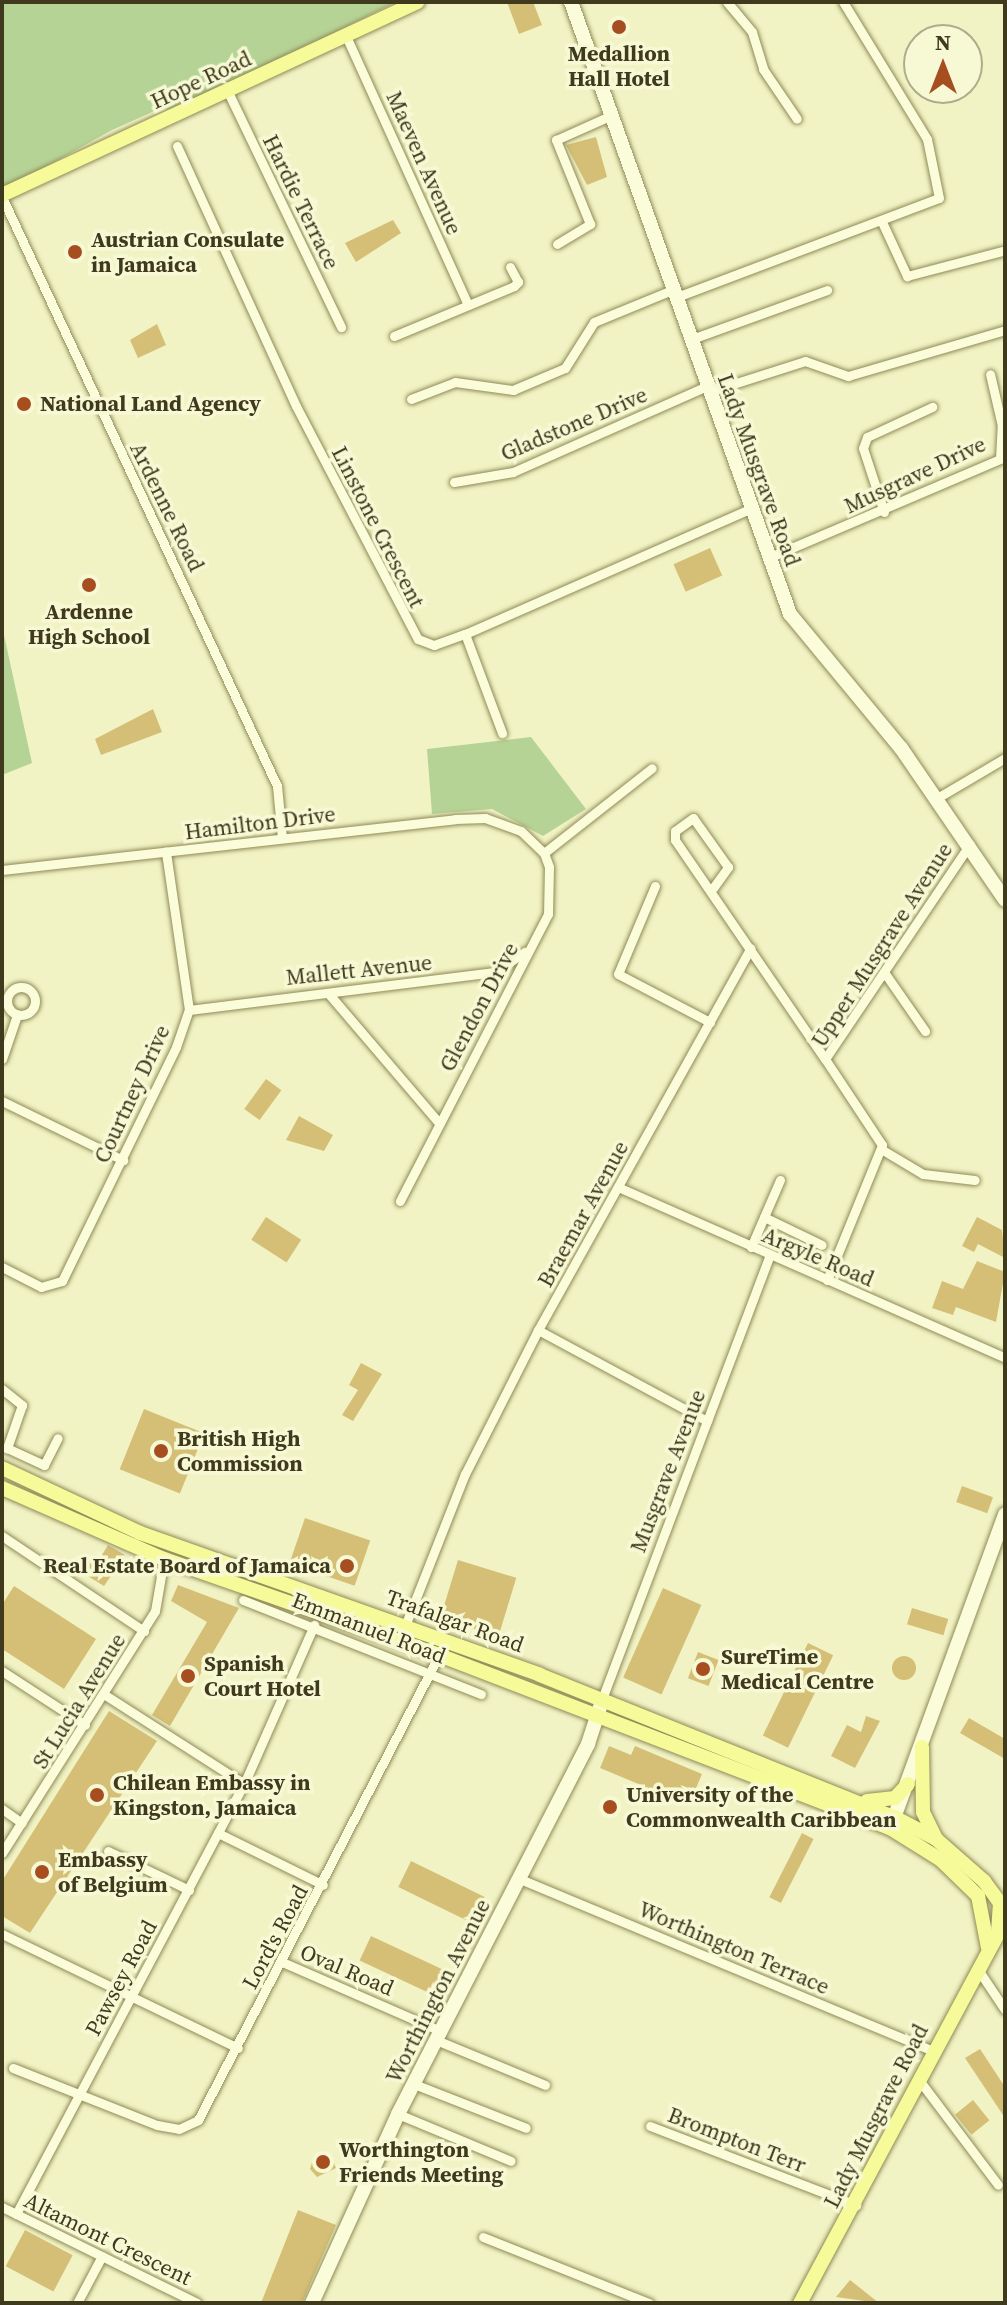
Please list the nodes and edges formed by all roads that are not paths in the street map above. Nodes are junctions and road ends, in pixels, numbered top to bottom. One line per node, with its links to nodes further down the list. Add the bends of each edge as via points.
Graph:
1 (417, 2): 5 (main road, Hope Road)
2 (571, 2): 7 (main road, Lady Musgrave Road)
3 (727, 2): 8 (street, via 752,32 763,69)
4 (843, 2): 11 (street, via 927,139 939,198)
5 (346, 36): 6 (main road, Hope Road); 17 (street, Maeven Avenue)
6 (228, 92): 10 (main road, Hope Road); 18 (street, Hardie Terrace)
7 (612, 115): 12 (street, via 556,140 590,224); 16 (main road, Lady Musgrave Road)
8 (797, 119)
9 (177, 146): 30 (street, Linstone Crescent, via 296,406 412,633 434,645)
10 (2, 196): 35 (street, Ardenne Road, via 277,786)
11 (882, 222): 13 (street, via 907,276); 16 (street)
12 (557, 244)
13 (1002, 251)
14 (510, 267): 17 (street, via 517,284)
15 (827, 290): 21 (street)
16 (673, 294): 21 (main road, Lady Musgrave Road); 24 (street, via 594,322 565,368 513,390 455,382)
17 (468, 305): 20 (street)
18 (341, 327)
19 (1005, 330): 23 (street, Gladstone Drive, via 848,376 805,361)
20 (394, 336)
21 (689, 340): 23 (main road, Lady Musgrave Road)
22 (990, 374): 28 (street, Musgrave Drive, via 1004,441 1000,459)
23 (707, 390): 26 (street, Gladstone Drive, via 513,472); 27 (main road, Lady Musgrave Road)
24 (411, 399)
25 (932, 407): 28 (street, via 867,437 863,448)
26 (454, 482)
27 (750, 509): 29 (main road, Lady Musgrave Road); 30 (street, Linstone Crescent)
28 (884, 512): 29 (street, Musgrave Drive)
29 (768, 558): 34 (main road, Lady Musgrave Road, via 790,614 811,644)
30 (465, 634): 31 (street)
31 (502, 733)
32 (1005, 758): 34 (street)
33 (652, 768): 38 (street)
34 (937, 798): 36 (main road, Lady Musgrave Road)
35 (282, 838): 37 (street, Hamilton Drive); 38 (street, Hamilton Drive, via 485,818 521,831)
36 (970, 844): 42 (main road, Lady Musgrave Road); 45 (street, Upper Musgrave Avenue)
37 (166, 852): 39 (street, Hamilton Drive); 47 (street, Courtney Drive)
38 (544, 853): 44 (street, Glendon Drive, via 552,890 548,914)
39 (2, 870)
40 (655, 886): 49 (street, via 618,974)
41 (713, 888): 41 (street, via 673,834 693,818 728,867); 43 (street)
42 (1005, 900)
43 (751, 948): 49 (street, Braemar Avenue); 52 (street)
44 (526, 951): 46 (street, Mallett Avenue, via 495,972); 54 (street, Glendon Drive)
45 (884, 972): 50 (street); 52 (street, Upper Musgrave Avenue)
46 (328, 993): 47 (street, Mallett Avenue); 54 (street)
47 (189, 1010): 56 (street, Courtney Drive)
48 (17, 1015): 51 (street)
49 (710, 1022): 59 (street, Braemar Avenue)
50 (925, 1031)
51 (2, 1059)
52 (825, 1059): 55 (street, Upper Musgrave Avenue)
53 (2, 1101): 56 (street)
54 (438, 1122): 60 (street, Glendon Drive)
55 (881, 1149): 58 (street, via 923,1174); 66 (street)
56 (123, 1160): 65 (street, Courtney Drive, via 62,1281 52,1287)
57 (780, 1180): 61 (street)
58 (975, 1180)
59 (618, 1187): 63 (street, Argyle Road); 67 (street, Braemar Avenue)
60 (400, 1201)
61 (764, 1217): 62 (street); 63 (street)
62 (822, 1245)
63 (751, 1247): 64 (street, Argyle Road)
64 (769, 1256): 66 (street, Argyle Road); 70 (street, Musgrave Avenue)
65 (2, 1267)
66 (827, 1280): 68 (street, Argyle Road)
67 (538, 1330): 70 (street); 79 (street, Braemar Avenue, via 465,1474)
68 (1005, 1358)
69 (2, 1389): 71 (street, via 22,1405 7,1448 44,1465)
70 (707, 1421): 86 (street, Musgrave Avenue)
71 (58, 1438)
72 (2, 1468): 79 (main road, Trafalgar Road, via 140,1533)
73 (2, 1488): 76 (main road)
74 (1005, 1514): 89 (main road)
75 (2, 1536): 80 (street)
76 (164, 1559): 80 (street, St Lucia Avenue, via 155,1611); 81 (main road, Trafalgar Road)
77 (243, 1600): 78 (street, Emmanuel Road)
78 (314, 1625): 83 (street, Emmanuel Road); 90 (street, Pawsey Road)
79 (405, 1626): 86 (main road, Trafalgar Road)
80 (144, 1631): 85 (street, St Lucia Avenue)
81 (439, 1655): 83 (street, Lord's Road); 87 (main road, Trafalgar Road)
82 (2, 1671): 88 (street)
83 (431, 1671): 84 (street, Emmanuel Road); 101 (street, Lord's Road)
84 (481, 1694)
85 (105, 1695): 88 (street, St Lucia Avenue); 90 (street)
86 (602, 1699): 87 (main road, Worthington Avenue); 92 (main road, Trafalgar Road)
87 (597, 1716): 95 (main road, Trafalgar Road); 100 (main road, Worthington Avenue)
88 (85, 1725): 94 (street, St Lucia Avenue)
89 (922, 1747): 91 (main road); 97 (main road, via 923,1812)
90 (244, 1784): 96 (street, Pawsey Road)
91 (908, 1784): 92 (main road, via 883,1802); 95 (main road)
92 (843, 1796): 95 (main road, Trafalgar Road)
93 (2, 1809): 94 (street)
94 (22, 1823): 99 (street, St Lucia Avenue)
95 (892, 1823): 97 (main road, Lady Musgrave Road); 106 (main road, via 978,1896)
96 (218, 1833): 101 (street); 102 (street, Pawsey Road)
97 (936, 1839): 103 (main road, Lady Musgrave Road)
98 (108, 1851): 102 (street)
99 (2, 1853)
100 (520, 1879): 111 (main road, Worthington Avenue); 113 (street, Worthington Terrace)
101 (323, 1885): 107 (street, Lord's Road)
102 (189, 1890): 109 (street, Pawsey Road)
103 (1001, 1893): 104 (main road, Lady Musgrave Road)
104 (1003, 1920): 106 (main road, Lady Musgrave Road)
105 (2, 1934): 109 (street)
106 (988, 1948): 108 (main road, Lady Musgrave Road)
107 (282, 1962): 111 (street, Oval Road); 112 (street, Lord's Road)
108 (977, 1968): 110 (street); 113 (main road, Lady Musgrave Road)
109 (131, 1999): 112 (street); 118 (street, Pawsey Road)
110 (1005, 2010)
111 (439, 2035): 116 (main road, Worthington Avenue); 117 (street, Oval Road)
112 (238, 2048): 118 (street, Lord's Road, via 198,2120 179,2129)
113 (934, 2051): 115 (main road, Lady Musgrave Road)
114 (13, 2068): 118 (street, Lord's Road)
115 (919, 2080): 123 (street); 124 (main road, Lady Musgrave Road)
116 (414, 2084): 119 (main road, Worthington Avenue); 121 (street)
117 (545, 2085)
118 (79, 2094): 126 (street, Pawsey Road)
119 (398, 2114): 122 (street); 131 (main road, Worthington Avenue)
120 (650, 2126): 124 (street, Brompton Terr)
121 (526, 2128)
122 (511, 2161)
123 (998, 2185)
124 (856, 2205): 133 (main road, Lady Musgrave Road)
125 (2, 2207): 126 (street, Altamont Crescent)
126 (16, 2214): 128 (street, Altamont Crescent)
127 (483, 2237): 132 (street)
128 (102, 2256): 129 (street); 130 (street, Altamont Crescent)
129 (77, 2303)
130 (197, 2303)
131 (312, 2303)
132 (649, 2303)
133 (800, 2303)

